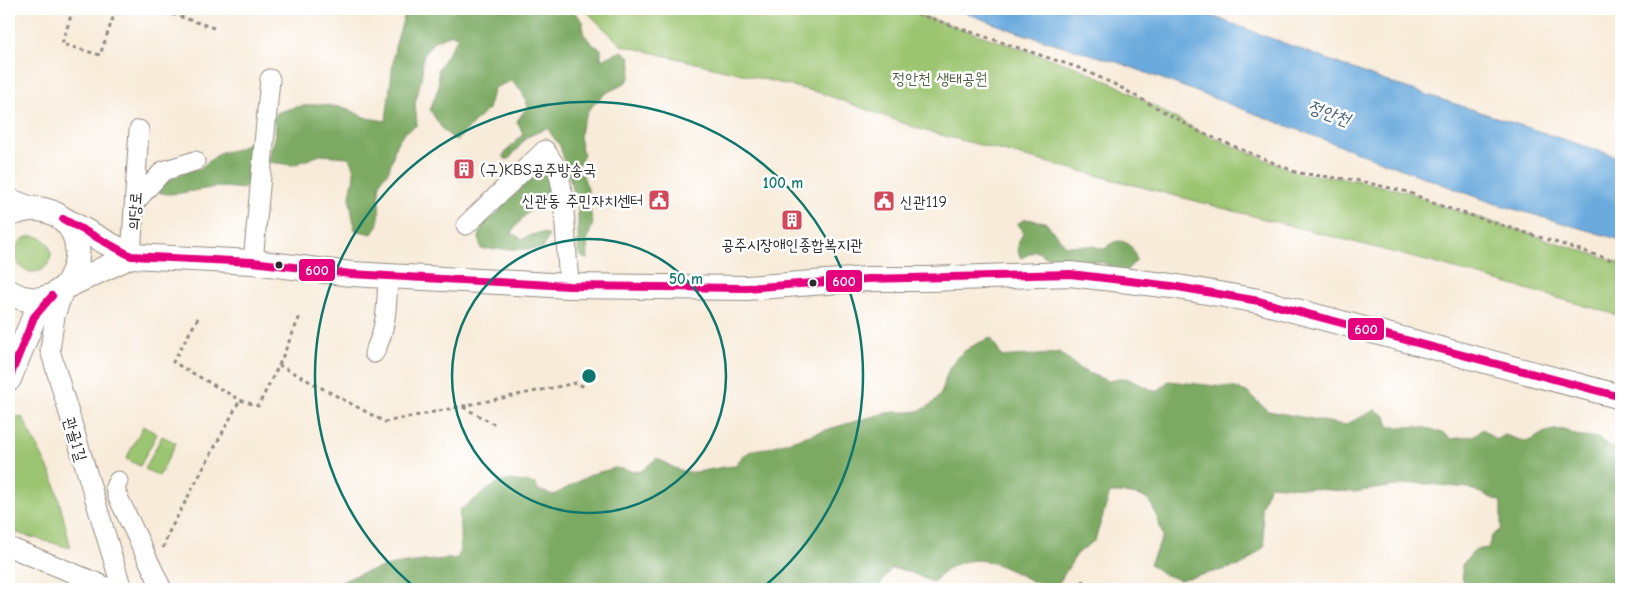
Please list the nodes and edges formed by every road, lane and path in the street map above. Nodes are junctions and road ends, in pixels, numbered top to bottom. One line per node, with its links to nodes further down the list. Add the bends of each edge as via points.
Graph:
1 (73, 9): 2 (path, via 62,44 100,56)
2 (116, 9)
3 (158, 9): 5 (path)
4 (902, 9): 17 (path, via 1079,68 1200,132 1298,173 1355,180 1408,192 1438,205)
5 (214, 28)
6 (270, 79): 16 (street)
7 (139, 130): 10 (street, 의당로)
8 (195, 161): 10 (street, via 163,171)
9 (9, 198): 11 (street)
10 (135, 202): 15 (street, 의당로)
11 (36, 208): 12 (main road); 13 (main road)
12 (9, 215)
13 (63, 219): 15 (main road); 20 (main road, via 78,244 79,260 74,274)
14 (466, 225): 19 (street, via 545,150 558,170 563,195)
15 (131, 256): 16 (main road); 20 (main road)
16 (253, 262): 18 (main road, via 351,274)
17 (1621, 263)
18 (388, 274): 19 (main road); 24 (street, via 386,320)
19 (569, 286): 28 (main road, via 747,288 867,279 1070,274 1172,286 1259,301)
20 (59, 291): 21 (main road, via 38,300); 26 (main road, via 34,317); 37 (street, 관골1길, via 50,350)
21 (9, 292)
22 (300, 316): 25 (path)
23 (198, 318): 29 (path, via 173,362)
24 (374, 353)
25 (279, 364): 29 (path, via 258,406); 30 (path, via 385,422)
26 (9, 379)
27 (587, 388): 30 (path, via 576,384)
28 (1621, 397)
29 (240, 400): 34 (path, via 169,532)
30 (462, 406): 31 (path)
31 (494, 424)
32 (118, 481): 38 (street, via 115,487 117,495)
33 (9, 547): 36 (street)
34 (162, 554)
35 (1083, 580): 39 (path)
36 (109, 589)
37 (122, 589)
38 (162, 589)
39 (1084, 589)

